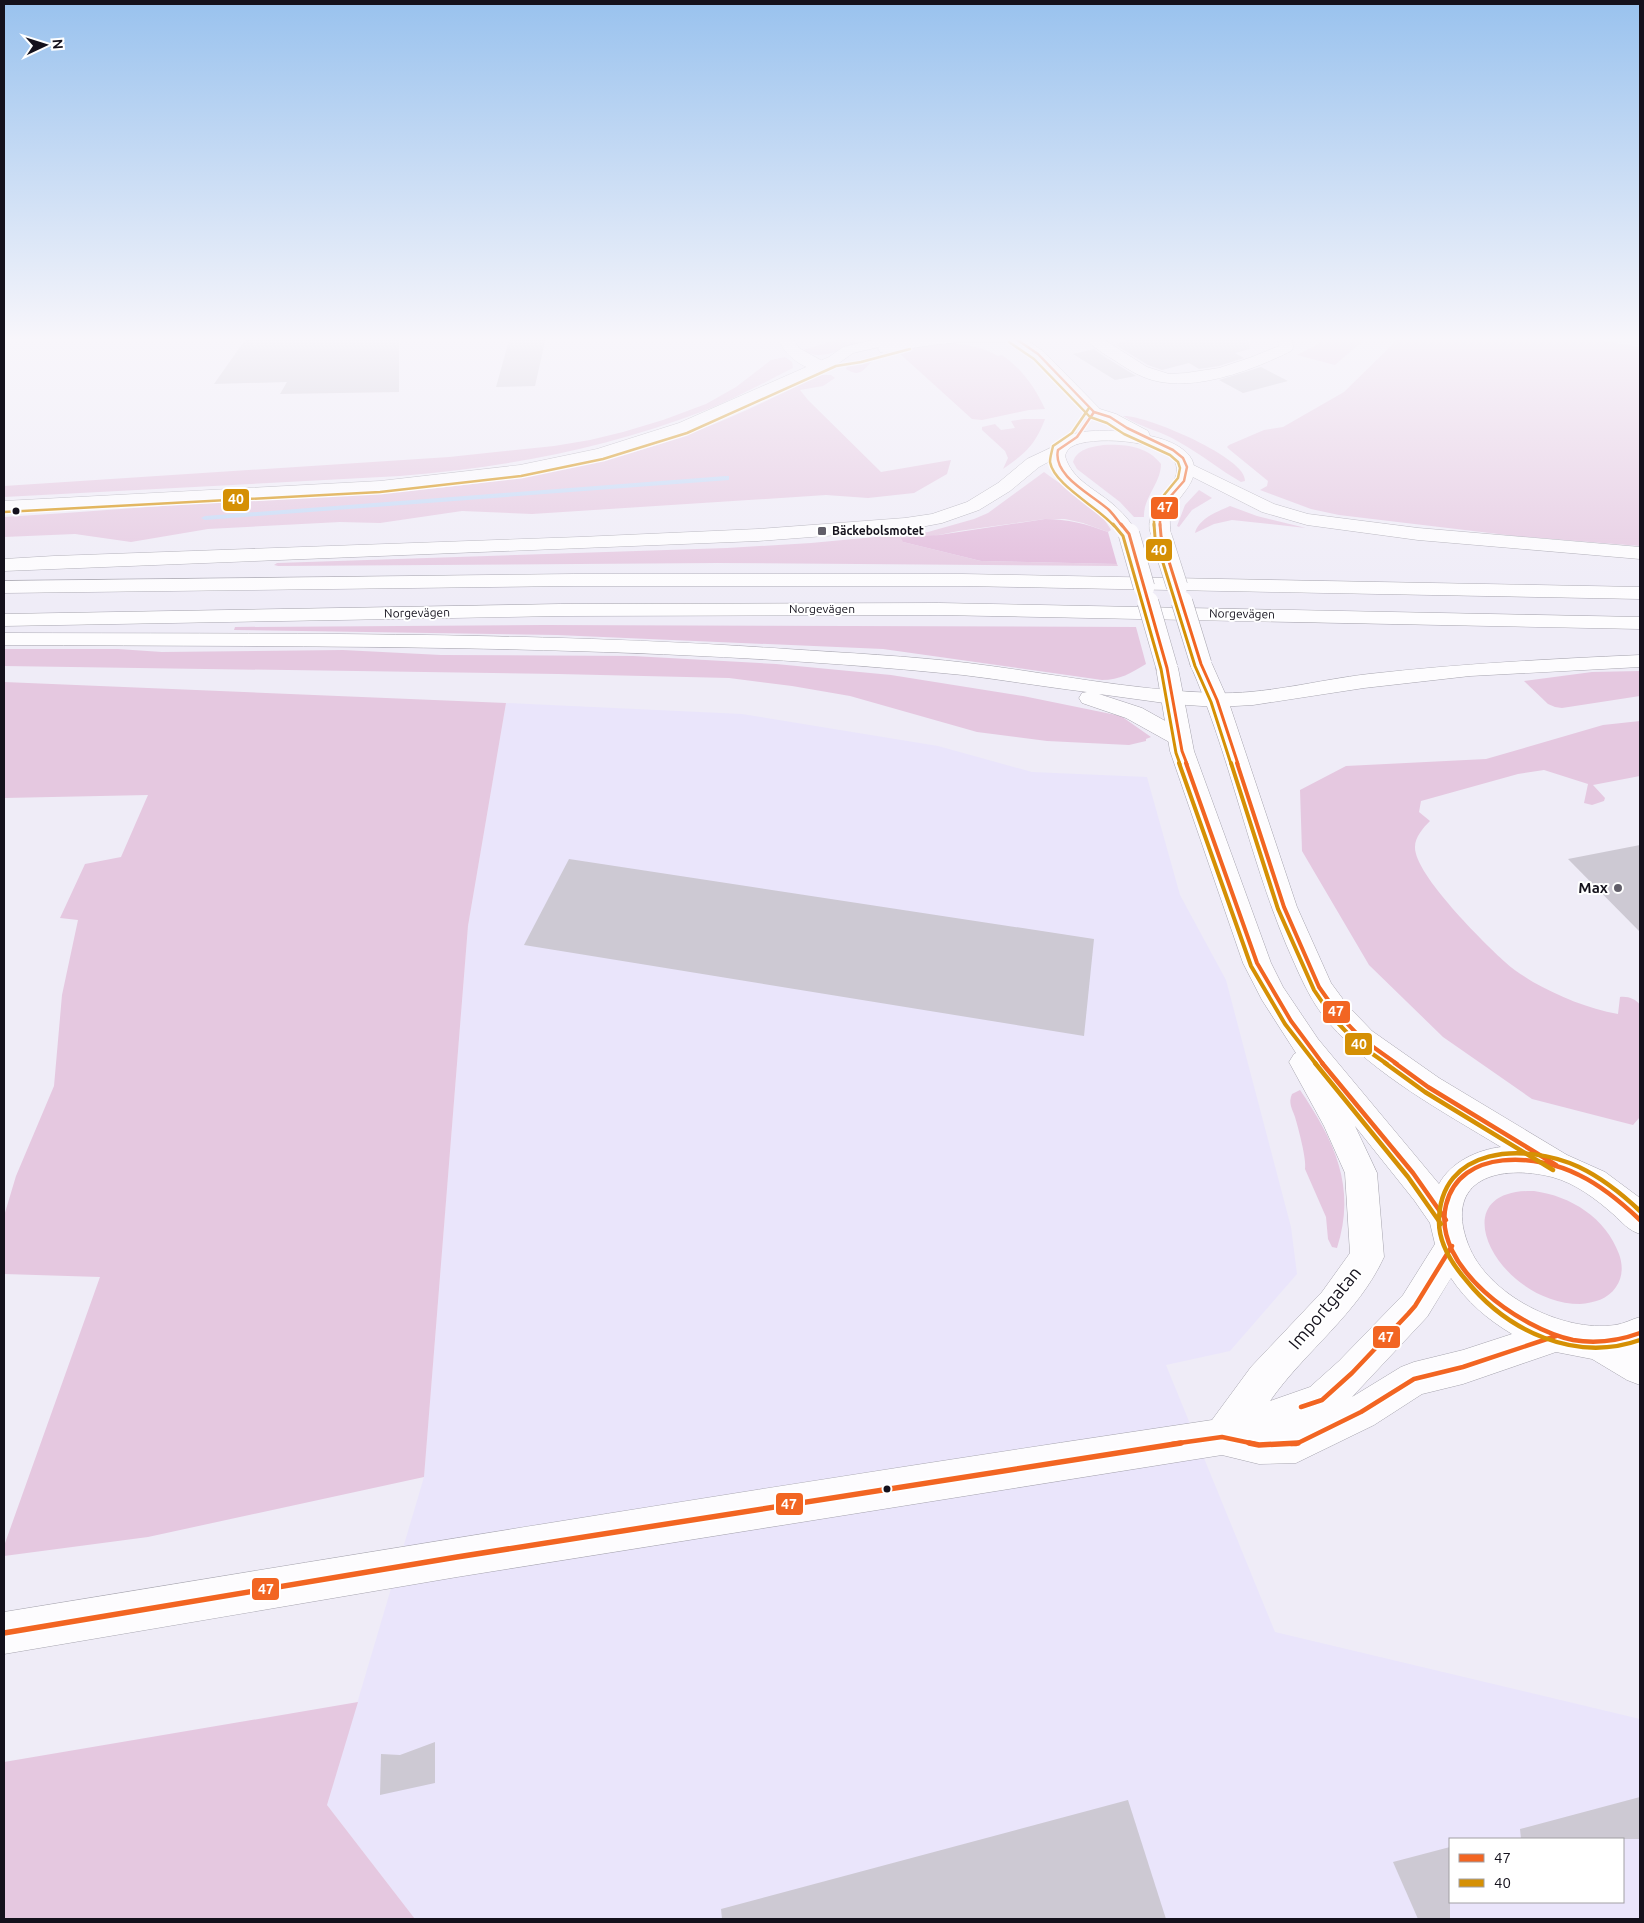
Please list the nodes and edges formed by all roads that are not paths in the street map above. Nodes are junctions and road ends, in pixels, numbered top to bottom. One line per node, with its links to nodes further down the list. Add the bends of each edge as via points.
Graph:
1 (686, 427): 7 (main road, via 601,453 520,470 380,486)
2 (1081, 427): 5 (main road)
3 (1124, 427): 4 (main road)
4 (1150, 440): 5 (main road, via 1108,436); 6 (main road, via 1173,450)
5 (1066, 444): 9 (main road, via 973,506 935,519 906,524 758,535); 17 (main road, bridge, via 1056,456 1062,472 1105,506 1129,534 1167,668)
6 (1187, 466): 8 (main road, via 1268,508 1307,518 1418,534); 18 (main road, bridge, via 1184,481 1169,498 1160,518 1162,536 1201,664)
7 (4, 506)
8 (1640, 553)
9 (4, 565)
10 (4, 587): 11 (main road, Norgevägen, via 574,580 962,580)
11 (1640, 592)
12 (4, 620): 13 (main road, Norgevägen, via 560,610 939,608)
13 (1640, 623)
14 (4, 639): 16 (main road, via 455,642 631,647)
15 (1640, 661): 18 (main road, via 1461,671)
16 (911, 664): 17 (main road); 19 (main road, via 1086,697 1134,713)
17 (1172, 697): 18 (main road); 19 (main road)
18 (1217, 700): 21 (main road, via 1284,907 1320,987 1338,1014 1362,1039 1428,1087)
19 (1179, 738): 20 (main road, via 1256,964 1270,994)
20 (1291, 1025): 23 (main road, via 1414,1174); 28 (main road, Importgatan, via 1301,1057 1338,1122 1361,1173 1366,1257 1334,1303 1264,1379)
21 (1556, 1165): 22 (main road, via 1609,1192); 23 (main road, via 1505,1159 1477,1167 1456,1183 1446,1207)
22 (1640, 1220)
23 (1449, 1233): 25 (main road, via 1465,1270 1485,1294 1510,1314); 28 (main road, via 1415,1306 1322,1400)
24 (1640, 1333): 26 (main road)
25 (1556, 1336): 26 (main road); 28 (main road, via 1463,1367 1414,1379 1361,1412 1296,1444 1259,1445)
26 (1597, 1343): 27 (main road)
27 (1640, 1368)
28 (1222, 1437): 29 (main road, via 457,1557)
29 (4, 1633)

